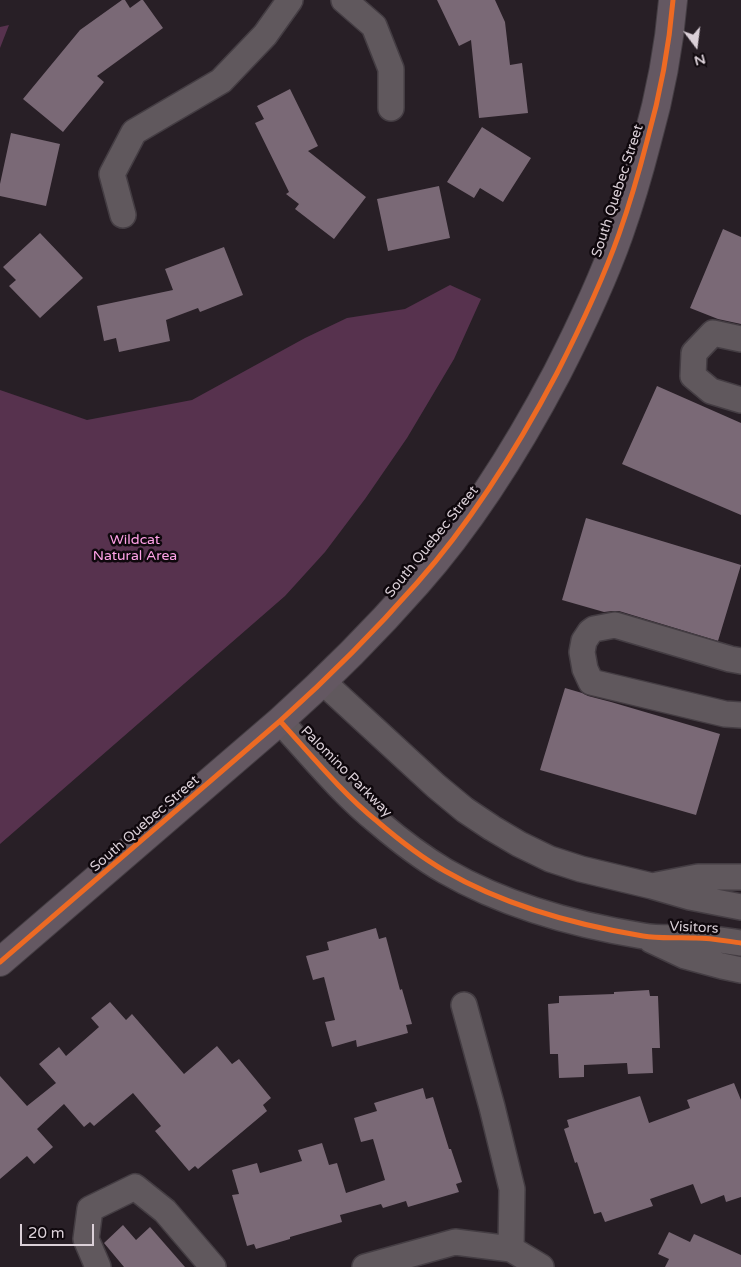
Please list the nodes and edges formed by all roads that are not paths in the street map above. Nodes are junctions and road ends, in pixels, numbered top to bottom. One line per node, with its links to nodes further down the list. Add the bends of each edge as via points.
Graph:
1 (290, 0): 5 (street, via 265,36 221,81 134,132 112,174)
2 (344, 0): 4 (street, via 374,26 391,69)
3 (673, 0): 9 (main road, South Quebec Street, via 654,117 636,184 595,294 546,394 517,445 457,534 418,583)
4 (391, 108)
5 (123, 215)
6 (741, 340): 7 (street, via 714,334 694,354 693,376 711,391)
7 (741, 400)
8 (741, 661): 10 (street, via 615,625 590,632 582,652 591,682)
9 (323, 682): 11 (main road, South Quebec Street); 13 (street, via 436,786 492,828 550,859 581,870)
10 (741, 715)
11 (280, 722): 15 (street, Palomino Parkway, via 377,822 446,871 535,910); 17 (main road, South Quebec Street)
12 (741, 877): 13 (street, via 698,877)
13 (652, 886): 14 (street, Visitors)
14 (741, 907)
15 (645, 937): 16 (street, Visitors); 18 (street, via 685,956)
16 (741, 943)
17 (0, 962)
18 (741, 970)
19 (464, 1005): 20 (street, via 512,1189)
20 (511, 1249): 23 (street, via 455,1242); 24 (street)
21 (98, 1267): 22 (street, via 86,1239 90,1209 135,1187 165,1211)
22 (213, 1267)
23 (365, 1267)
24 (541, 1267)

